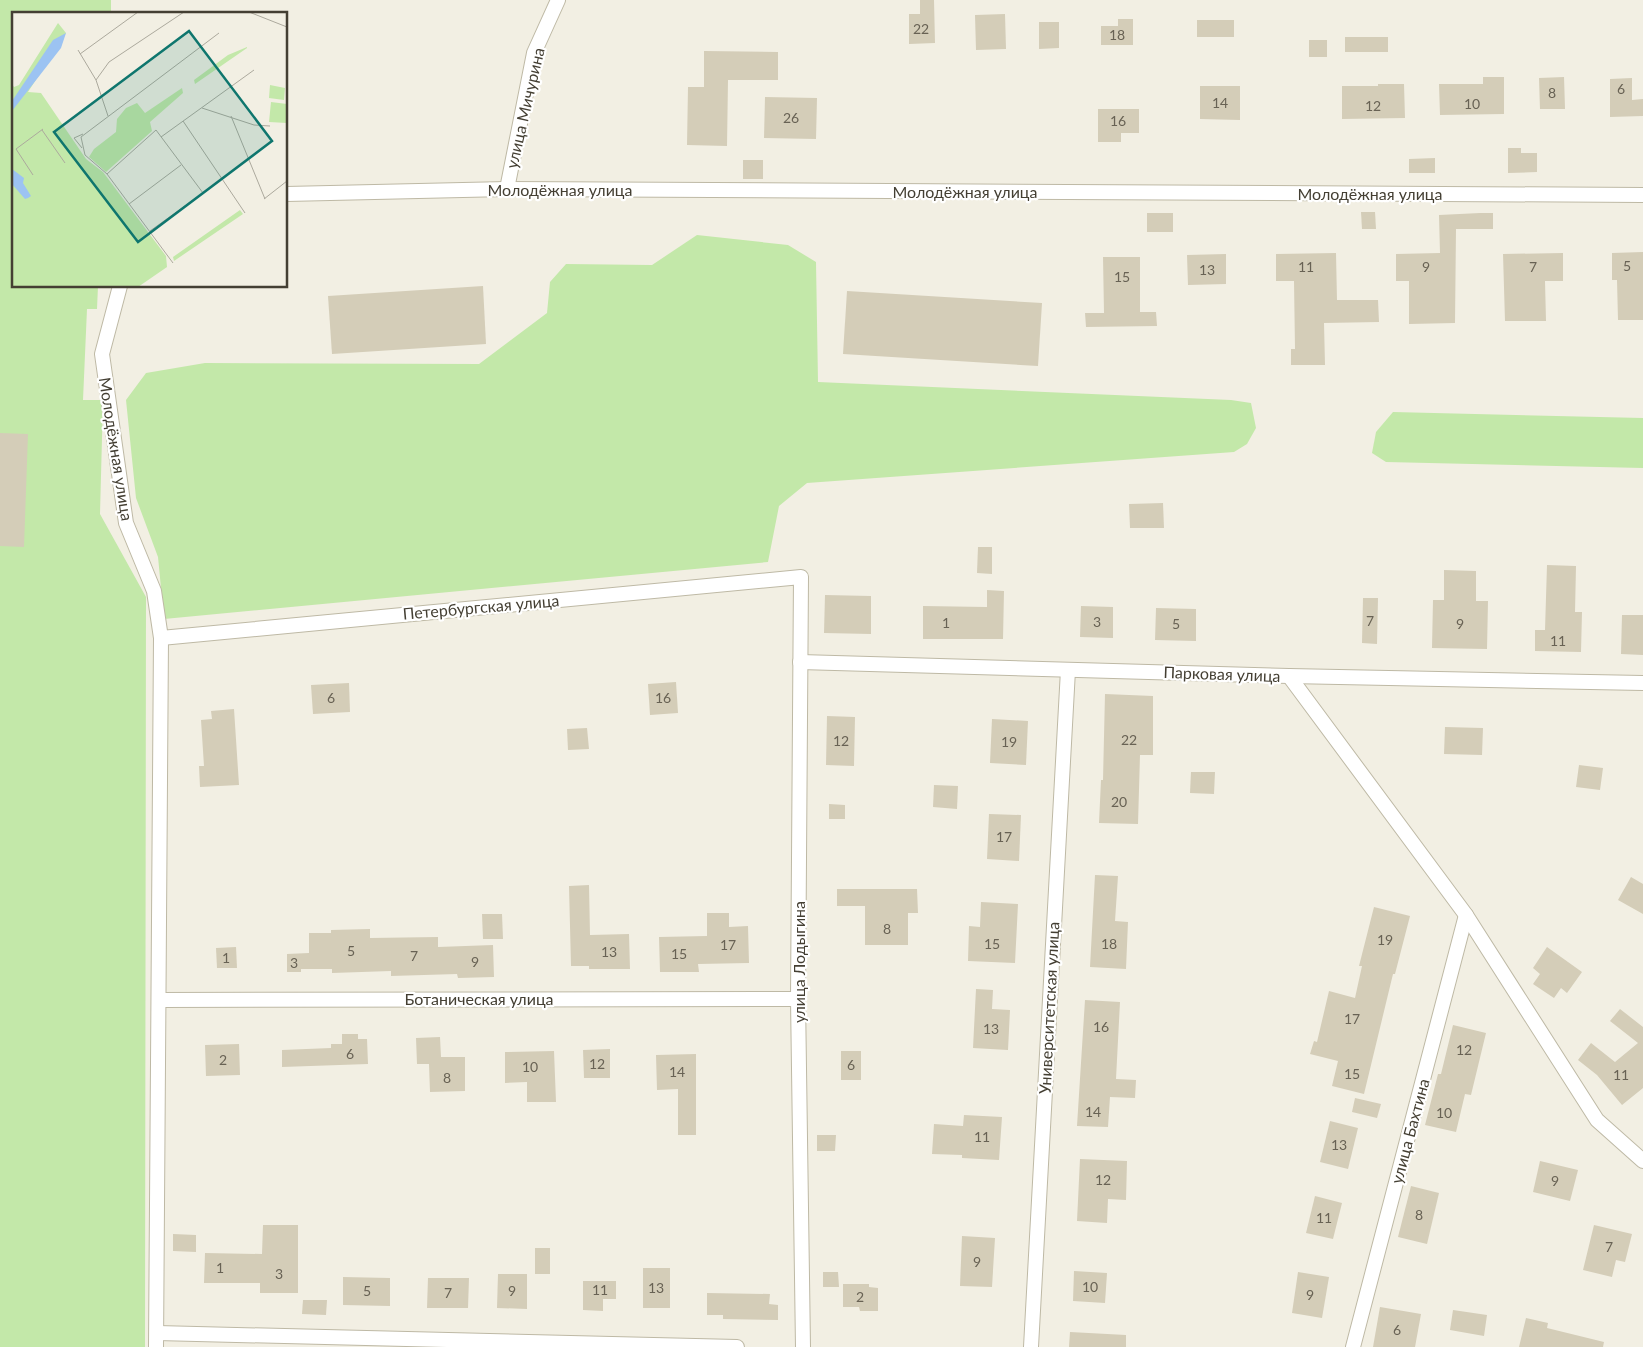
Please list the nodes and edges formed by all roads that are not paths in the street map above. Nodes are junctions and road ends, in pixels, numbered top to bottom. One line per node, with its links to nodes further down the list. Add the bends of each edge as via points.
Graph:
1 (558, 0): 2 (street, улица Мичурина, via 534,54)
2 (507, 189): 3 (street, Молодёжная улица); 4 (street, Молодёжная улица)
3 (288, 194)
4 (1643, 196)
5 (119, 288): 7 (street, Молодёжная улица, via 102,354 126,523 154,591)
6 (801, 577): 7 (street, Петербургская улица); 8 (street, улица Лодыгина)
7 (161, 638): 14 (street, Молодёжная улица)
8 (800, 662): 9 (street, Парковая улица); 13 (street, улица Лодыгина)
9 (1068, 670): 10 (street, Парковая улица); 19 (street, Университетская улица)
10 (1289, 676): 11 (street, Парковая улица); 12 (street)
11 (1643, 683)
12 (1466, 915): 15 (street, via 1597,1120); 20 (street, улица Бахтина)
13 (798, 999): 14 (street, Ботаническая улица); 18 (street, улица Лодыгина)
14 (159, 1000): 16 (street, Молодёжная улица)
15 (1643, 1161)
16 (156, 1340): 17 (street)
17 (736, 1347)
18 (803, 1347)
19 (1031, 1347)
20 (1353, 1347)

